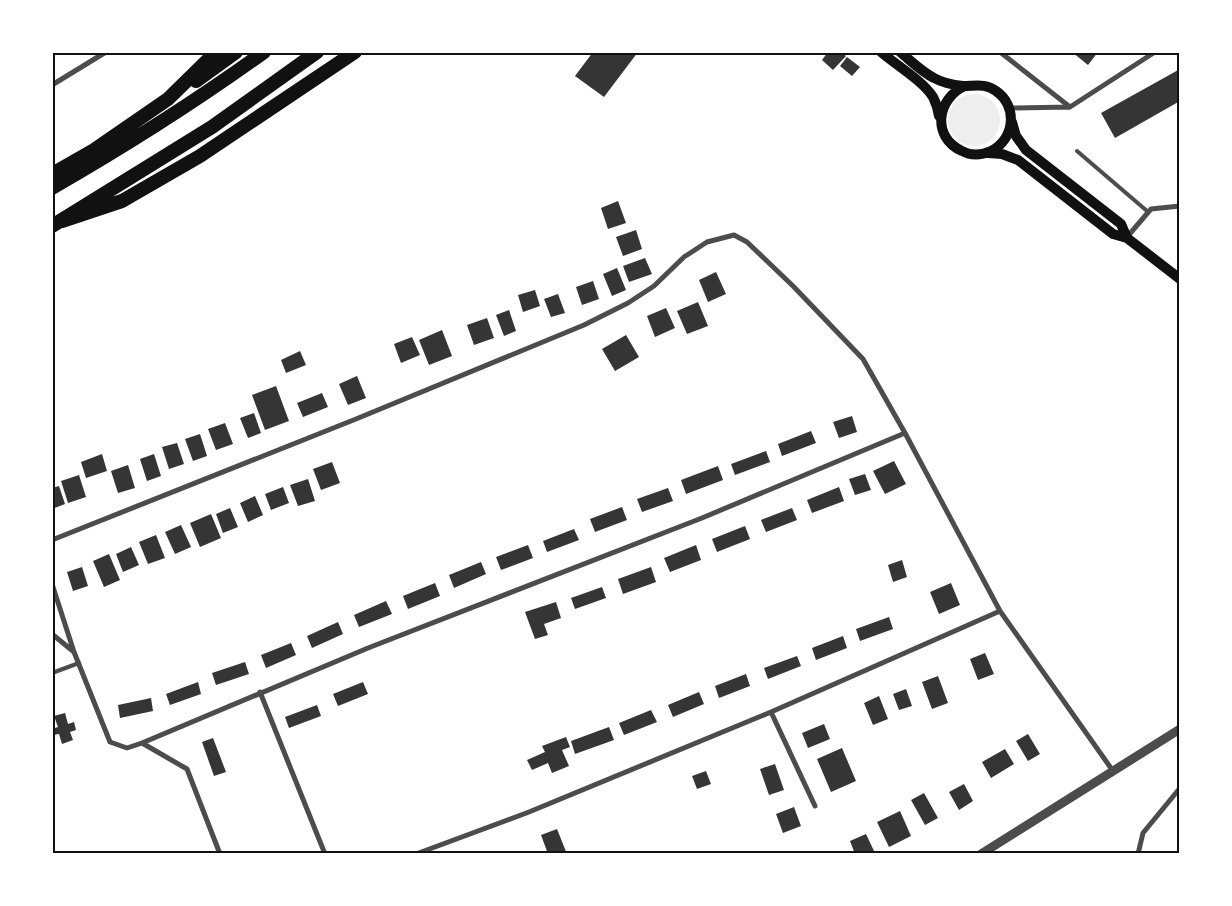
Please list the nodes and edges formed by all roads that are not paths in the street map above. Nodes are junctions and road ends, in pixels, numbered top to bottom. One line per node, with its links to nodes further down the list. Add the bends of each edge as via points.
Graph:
1 (106, 52): 11 (street)
2 (216, 52): 13 (highway)
3 (236, 52): 13 (highway)
4 (264, 52): 20 (highway, via 156,126)
5 (317, 52): 23 (highway, via 212,127)
6 (355, 52): 23 (highway, via 200,156 122,202)
7 (881, 52): 16 (main road, via 932,95)
8 (900, 52): 12 (main road, via 933,78)
9 (1000, 52): 14 (street)
10 (1155, 52): 14 (street)
11 (52, 85)
12 (965, 86): 15 (main road, via 981,84 996,90); 16 (main road, via 947,100)
13 (168, 99): 19 (highway, via 94,150)
14 (1070, 107): 15 (street)
15 (1011, 112): 18 (main road, via 1006,139); 24 (main road, via 1016,136 1026,150 1120,224)
16 (941, 122): 18 (main road, via 946,137 957,149 971,154)
17 (1077, 151): 22 (lane)
18 (987, 153): 24 (main road, via 1018,160 1113,234)
19 (52, 174)
20 (52, 188)
21 (1180, 206): 22 (street, via 1151,208)
22 (1147, 212): 24 (street)
23 (57, 224)
24 (1126, 238): 25 (main road)
25 (1180, 279)
26 (905, 433): 27 (street, via 863,359 793,286 747,242 734,235 707,242 684,257 654,286 576,329); 29 (street); 34 (street, via 702,518)
27 (52, 540)
28 (52, 584): 31 (street)
29 (1000, 610): 35 (street); 38 (street)
30 (52, 634): 31 (street)
31 (74, 652): 32 (street)
32 (79, 663): 33 (lane); 37 (street, via 110,742 127,748)
33 (52, 672)
34 (260, 692): 37 (street); 42 (street)
35 (771, 712): 40 (street); 43 (street, via 529,812)
36 (1180, 729): 38 (street)
37 (142, 743): 41 (street, via 187,769)
38 (1113, 771): 44 (street)
39 (1180, 788): 45 (street, via 1143,833)
40 (815, 806)
41 (220, 854)
42 (325, 854)
43 (416, 854)
44 (981, 854)
45 (1138, 854)

